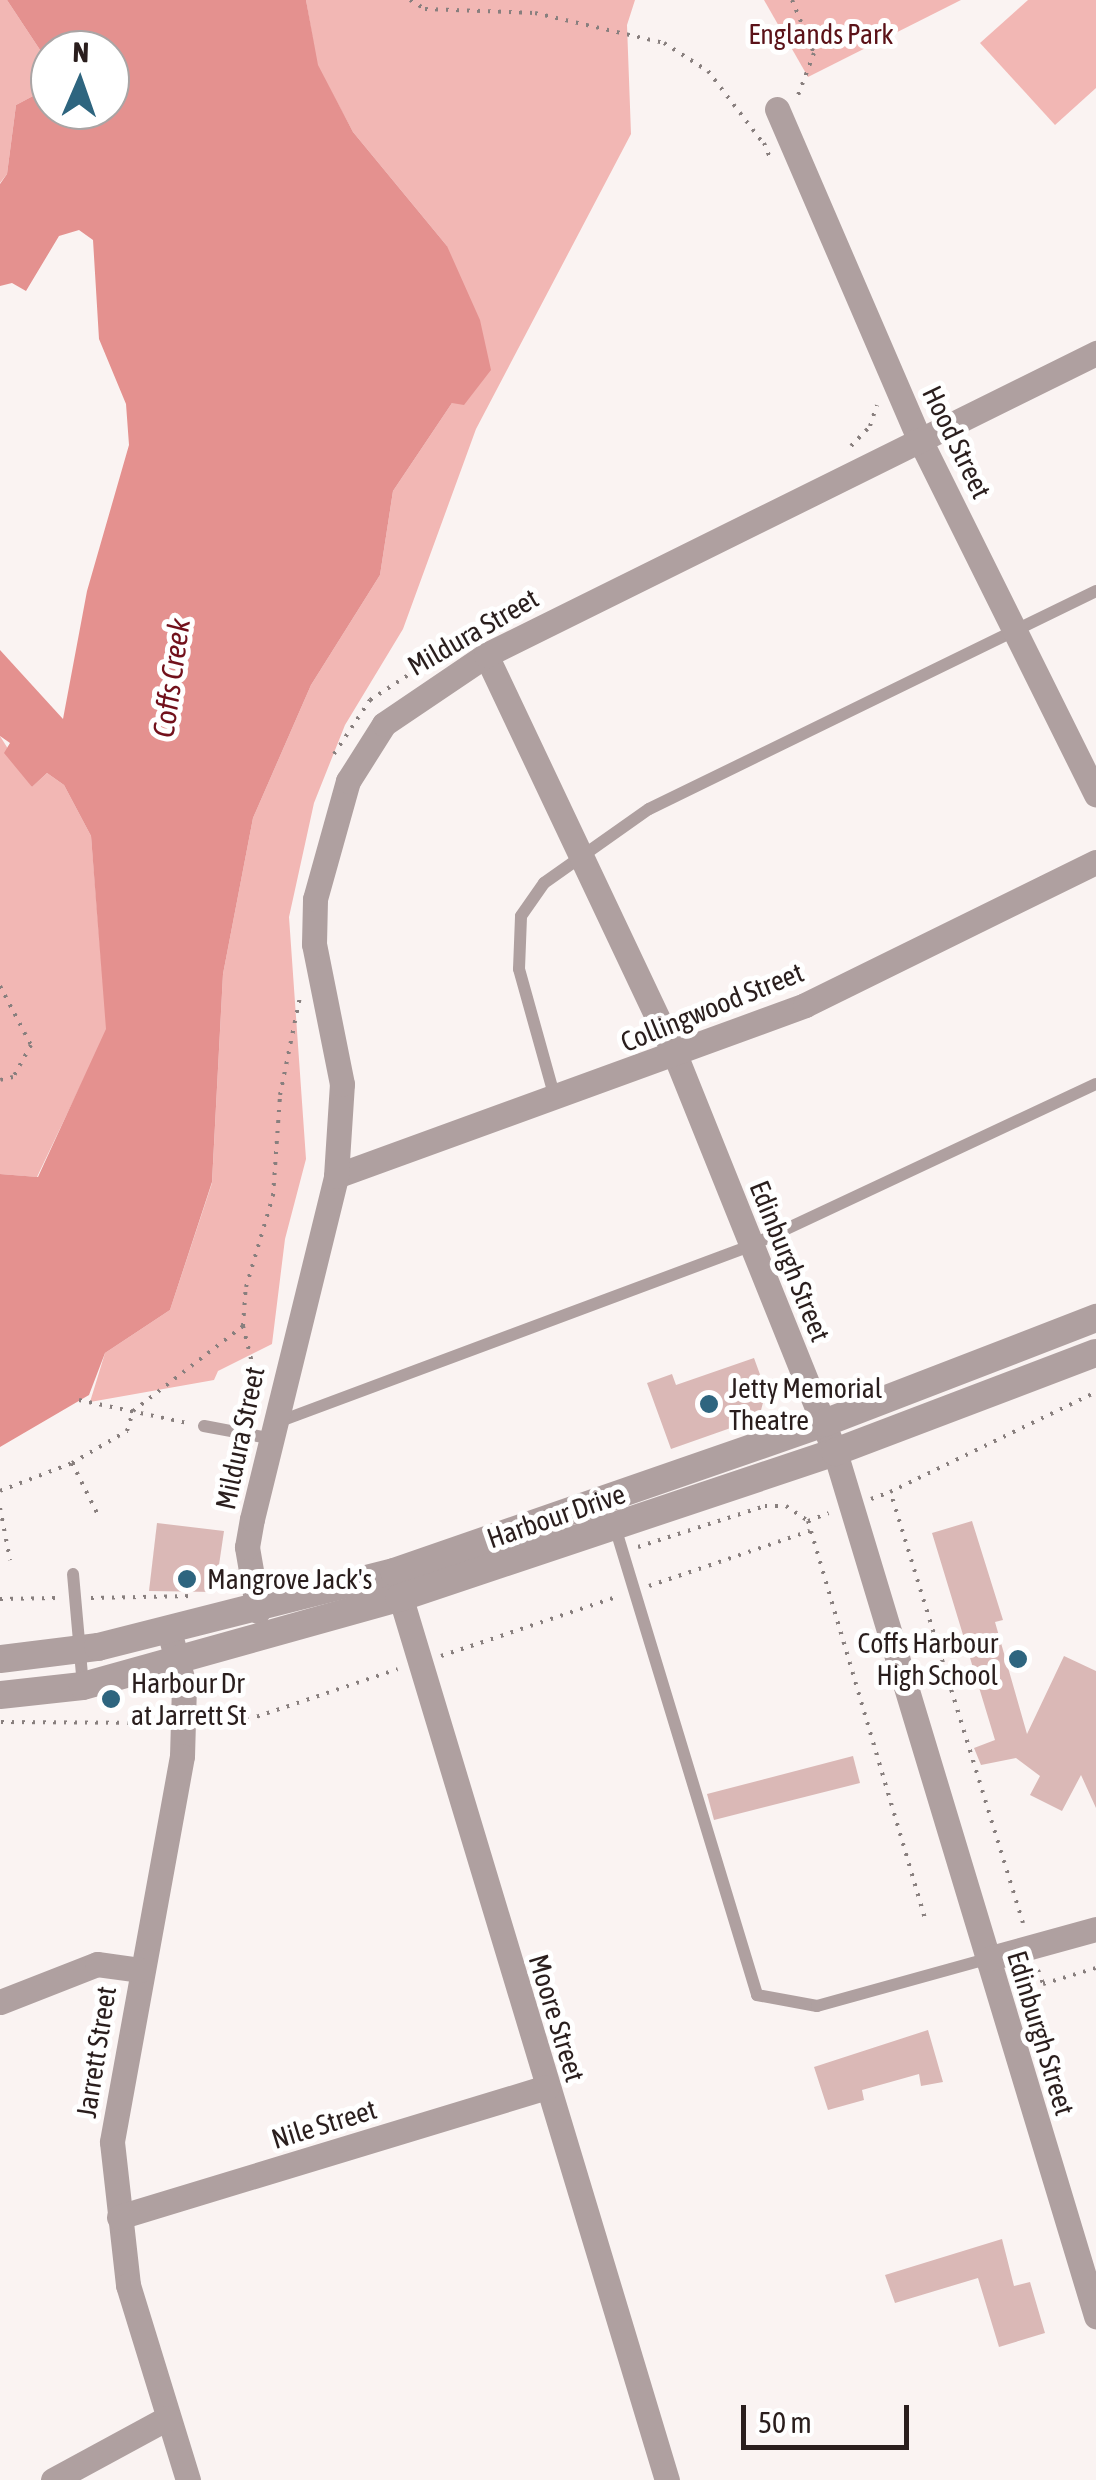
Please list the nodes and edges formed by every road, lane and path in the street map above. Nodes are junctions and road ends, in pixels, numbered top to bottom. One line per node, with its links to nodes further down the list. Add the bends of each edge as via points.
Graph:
1 (410, 0): 3 (path, via 426,9 536,13 664,43 708,71)
2 (777, 109): 5 (street, Hood Street)
3 (763, 143)
4 (1096, 353): 5 (street, Mildura Street)
5 (919, 438): 7 (street, Hood Street); 8 (street, Mildura Street)
6 (1096, 592): 7 (lane)
7 (1018, 630): 9 (street, Hood Street); 10 (lane, via 649,809)
8 (486, 654): 10 (street, Edinburgh Street); 17 (street, Mildura Street, via 384,724 348,781 315,899 314,944 342,1084)
9 (1096, 795)
10 (585, 854): 13 (street, Edinburgh Street); 16 (lane, via 544,883 521,916 520,969)
11 (1096, 862): 13 (street, Collingwood Street, via 805,1005)
12 (0, 986): 14 (path, via 31,1045 13,1077)
13 (676, 1057): 16 (street, Collingwood Street); 18 (street, Edinburgh Street)
14 (0, 1080)
15 (1096, 1084): 18 (lane)
16 (556, 1098): 17 (street, Collingwood Street)
17 (336, 1176): 27 (street, Mildura Street)
18 (750, 1246): 25 (street, Edinburgh Street); 27 (lane)
19 (1096, 1318): 25 (street, Harbour Drive)
20 (242, 1326): 27 (path)
21 (1096, 1353): 28 (street, Harbour Drive)
22 (1096, 1392): 31 (path)
23 (80, 1400): 24 (path)
24 (133, 1411): 26 (path); 29 (path, via 127,1431)
25 (824, 1423): 28 (street, Edinburgh Street); 42 (street, Harbour Drive)
26 (204, 1426): 27 (lane)
27 (262, 1432): 32 (path); 47 (street, Mildura Street, via 248,1547)
28 (835, 1452): 33 (street, Edinburgh Street); 37 (street, Harbour Drive)
29 (72, 1463): 30 (path); 35 (path)
30 (0, 1491)
31 (890, 1492): 33 (path); 56 (path)
32 (233, 1495)
33 (851, 1506): 36 (path); 57 (street, Edinburgh Street)
34 (0, 1508): 40 (path)
35 (99, 1517)
36 (808, 1521): 39 (path, via 786,1506 765,1506); 54 (path)
37 (614, 1525): 39 (lane); 42 (street, Harbour Drive)
38 (226, 1546): 44 (path, via 221,1590)
39 (623, 1552): 57 (lane, via 757,1996 817,2006)
40 (10, 1560)
41 (73, 1574): 46 (lane)
42 (397, 1585): 47 (street, Harbour Drive); 51 (street, Harbour Drive); 61 (street, Moore Street)
43 (196, 1596): 46 (path)
44 (214, 1596)
45 (0, 1598): 46 (path)
46 (73, 1598): 49 (lane)
47 (258, 1611): 48 (street, Harbour Drive)
48 (169, 1631): 49 (street, Harbour Drive); 51 (street, Jarrett Street)
49 (78, 1650): 50 (street, Harbour Drive); 52 (lane)
50 (0, 1660)
51 (177, 1663): 52 (street, Harbour Drive); 59 (street, Jarrett Street, via 184,1685 182,1756)
52 (83, 1686): 53 (street, Harbour Drive)
53 (0, 1694)
54 (925, 1918)
55 (1096, 1928): 56 (street)
56 (1030, 1946): 57 (street); 58 (path, via 1044,1984)
57 (987, 1959): 63 (street, Edinburgh Street)
58 (1096, 1968)
59 (140, 1970): 60 (street, via 97,1964); 62 (street, Jarrett Street, via 112,2142)
60 (0, 2002)
61 (546, 2087): 62 (street, Nile Street); 67 (street, Moore Street)
62 (119, 2218): 64 (street, Jarrett Street, via 128,2285)
63 (1096, 2316)
64 (167, 2418): 65 (street); 66 (street, Jarrett Street)
65 (53, 2480)
66 (188, 2480)
67 (667, 2480)

